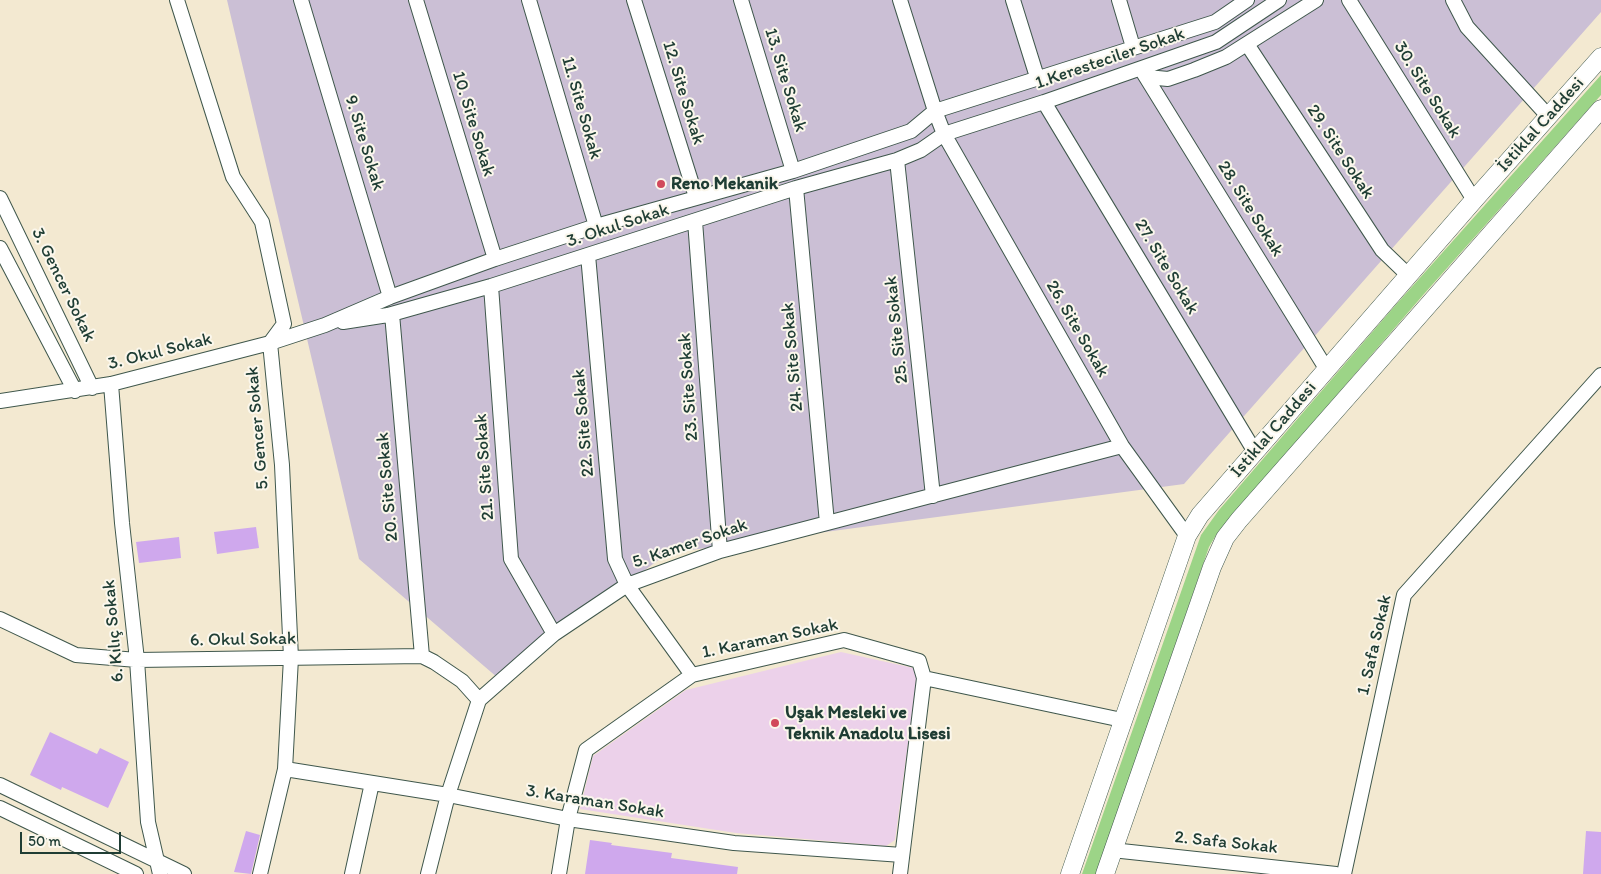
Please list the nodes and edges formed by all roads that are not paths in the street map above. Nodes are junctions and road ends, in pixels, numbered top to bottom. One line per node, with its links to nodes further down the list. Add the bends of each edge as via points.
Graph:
1 (177, 0): 42 (street, 5. Gencer Sokak, via 233,177 262,222 284,324)
2 (301, 0): 39 (street, 9. Site Sokak)
3 (416, 0): 36 (street, 10. Site Sokak)
4 (529, 0): 33 (street, 11. Site Sokak)
5 (634, 0): 29 (street, 12. Site Sokak)
6 (741, 0): 27 (street, 13. Site Sokak)
7 (900, 0): 23 (street, 26. Site Sokak)
8 (1013, 0): 20 (street)
9 (1119, 0): 17 (street)
10 (1247, 0): 15 (street, 1.Keresteciler Sokak)
11 (1279, 0): 19 (street, 1.Keresteciler Sokak, via 1216,42)
12 (1316, 0): 16 (street)
13 (1349, 0): 31 (street, 30. Site Sokak)
14 (1453, 0): 24 (street, via 1467,27)
15 (1232, 5): 17 (street, 1.Keresteciler Sokak, via 1215,22)
16 (1247, 44): 19 (street, via 1226,57 1168,79); 37 (street, 29. Site Sokak, via 1382,250)
17 (1133, 47): 20 (street, 1.Keresteciler Sokak)
18 (1601, 57): 24 (main road, İstiklal Caddesi)
19 (1144, 73): 21 (street, 1.Keresteciler Sokak); 43 (street, 28. Site Sokak)
20 (1037, 77): 23 (street, 1.Keresteciler Sokak)
21 (1044, 102): 25 (street, 1.Keresteciler Sokak); 50 (street, 27. Site Sokak)
22 (1601, 109): 71 (main road, İstiklal Caddesi, via 1225,538)
23 (935, 111): 25 (street, 26. Site Sokak); 27 (street, 3. Okul Sokak, via 911,132)
24 (1548, 117): 31 (main road, İstiklal Caddesi)
25 (944, 134): 26 (street, 3. Okul Sokak, via 921,150); 49 (street, 26. Site Sokak)
26 (897, 160): 28 (street, 3. Okul Sokak); 51 (street, 25. Site Sokak)
27 (793, 171): 29 (street, 3. Okul Sokak)
28 (796, 188): 32 (street, 3. Okul Sokak); 52 (street, 24. Site Sokak)
29 (696, 197): 33 (street, 3. Okul Sokak)
30 (0, 198): 46 (street, 3. Gencer Sokak)
31 (1474, 200): 37 (main road, İstiklal Caddesi)
32 (695, 221): 35 (street, 3. Okul Sokak); 54 (street, 23. Site Sokak)
33 (596, 226): 36 (street, 3. Okul Sokak)
34 (0, 248): 47 (street)
35 (588, 255): 38 (street, 3. Okul Sokak); 55 (street, 22. Site Sokak, via 614,559)
36 (494, 259): 39 (street, 3. Okul Sokak)
37 (1408, 275): 43 (main road, İstiklal Caddesi)
38 (491, 286): 40 (street, 3. Okul Sokak); 57 (street, 21. Site Sokak, via 511,559)
39 (390, 297): 41 (street, 3. Okul Sokak)
40 (392, 314): 41 (street, 3. Okul Sokak); 58 (street, 20. Site Sokak)
41 (325, 325): 42 (street, 3. Okul Sokak)
42 (270, 343): 45 (street, 3. Okul Sokak); 59 (street, 5. Gencer Sokak, via 282,465)
43 (1327, 370): 50 (main road, İstiklal Caddesi)
44 (1601, 375): 84 (street, 1. Safa Sokak, via 1404,595)
45 (111, 384): 46 (street, 3. Okul Sokak); 60 (street, 6. Kılıç Sokak)
46 (92, 388): 47 (street, 3. Okul Sokak)
47 (76, 390): 48 (street, 3. Okul Sokak)
48 (0, 401)
49 (1122, 446): 51 (street, 5. Kamer Sokak); 53 (street, 26. Site Sokak)
50 (1255, 452): 53 (main road, İstiklal Caddesi, via 1200,515)
51 (933, 496): 52 (street, 5. Kamer Sokak)
52 (827, 523): 54 (street, 5. Kamer Sokak)
53 (1187, 536): 64 (main road, İstiklal Caddesi)
54 (720, 551): 55 (street, 5. Kamer Sokak)
55 (627, 585): 57 (street, 5. Kamer Sokak); 61 (street, 22. Site Sokak)
56 (0, 619): 60 (street, 6. Okul Sokak, via 76,655)
57 (554, 634): 63 (street, 5. Kamer Sokak)
58 (422, 656): 59 (street, 6. Okul Sokak); 63 (street, via 462,681)
59 (291, 658): 60 (street, 6. Okul Sokak); 65 (street, 5. Gencer Sokak)
60 (137, 660): 73 (street, 6. Kılıç Sokak, via 148,822)
61 (692, 675): 62 (street, 1. Karaman Sokak, via 844,640 919,661); 70 (street, 1. Karaman Sokak, via 586,750)
62 (924, 678): 64 (street); 72 (street)
63 (479, 700): 68 (street)
64 (1122, 720): 81 (main road, İstiklal Caddesi)
65 (285, 770): 66 (street, 3. Karaman Sokak); 76 (street, 5. Gencer Sokak)
66 (372, 783): 68 (street, 3. Karaman Sokak); 77 (street)
67 (0, 785): 73 (street)
68 (448, 795): 70 (street, 3. Karaman Sokak); 78 (street)
69 (0, 808): 74 (street)
70 (568, 818): 72 (street, 3. Karaman Sokak, via 734,843); 79 (street, 1. Karaman Sokak)
71 (1112, 850): 82 (main road, İstiklal Caddesi); 83 (street, 2. Safa Sokak)
72 (902, 856): 80 (street)
73 (158, 867): 75 (street)
74 (136, 874)
75 (184, 874)
76 (260, 874)
77 (352, 874)
78 (428, 874)
79 (559, 874)
80 (900, 874)
81 (1070, 874)
82 (1105, 874)
83 (1336, 874)
84 (1344, 874)

